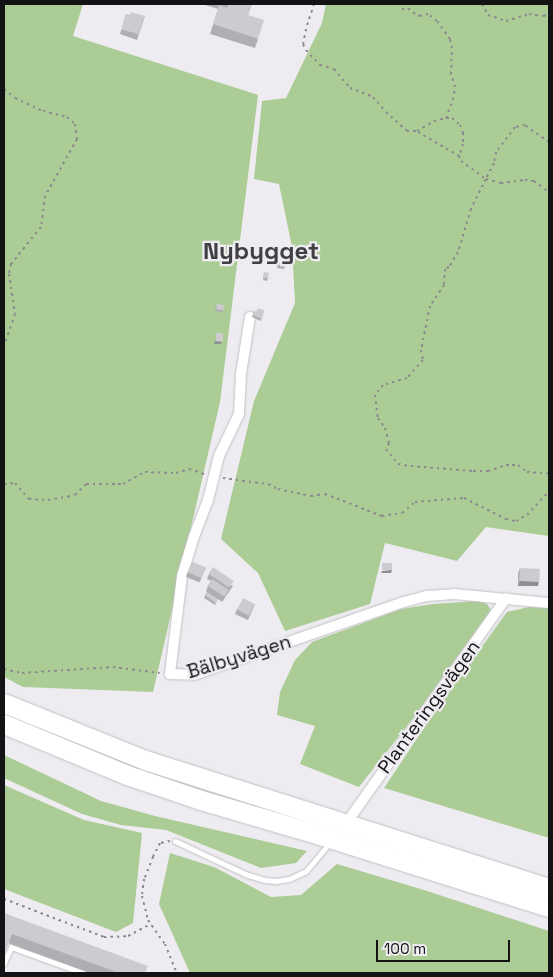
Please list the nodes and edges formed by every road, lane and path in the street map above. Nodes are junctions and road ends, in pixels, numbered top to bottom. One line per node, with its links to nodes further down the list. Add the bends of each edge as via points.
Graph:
1 (314, 4): 7 (path, via 303,44 306,50 320,65 334,70 357,93 373,97 407,131)
2 (399, 4): 6 (path, via 415,14 428,14 450,39 451,74 455,87)
3 (482, 4): 4 (path, via 488,15 506,22 529,14)
4 (549, 14)
5 (4, 89): 13 (path, via 15,98 67,117 75,124 77,139 45,196 41,228 11,264 9,274 15,314)
6 (446, 118): 7 (path); 9 (path, via 452,118 460,125 463,133 464,144)
7 (417, 131): 9 (path)
8 (549, 142): 10 (path, via 525,125 515,127 496,152)
9 (459, 156): 10 (path, via 466,167)
10 (486, 179): 11 (path, via 501,183 534,181); 14 (path, via 471,209 458,252 450,267 445,269 444,285 430,306 423,360 406,378 384,385 374,399 378,418 389,443 386,449 398,464 473,471 518,465 527,472)
11 (549, 192)
12 (250, 317): 15 (street, Bälbyvägen, via 241,374 239,414 219,456)
13 (4, 346)
14 (549, 473)
15 (214, 478): 16 (path, via 189,469 176,473 145,472 123,484 86,484 75,495 48,500 29,499 15,483); 17 (path, via 268,484 311,496 325,494 382,516 402,513 415,502 464,498 516,521 527,515); 21 (street, Bälbyvägen, via 182,576)
16 (4, 484)
17 (549, 491)
18 (506, 598): 19 (street, Bälbyvägen); 21 (street, Bälbyvägen, via 454,594 412,599 194,675); 24 (street, Planteringsvägen)
19 (549, 603)
20 (4, 669): 21 (path, via 22,673 113,668)
21 (170, 674)
22 (4, 703): 27 (highway, via 145,760)
23 (4, 724): 29 (highway, via 110,768 201,800)
24 (352, 815)
25 (175, 841): 26 (lane, via 245,874 276,881 306,871); 30 (path, via 160,844 144,879 142,901)
26 (326, 847)
27 (549, 888)
28 (4, 899): 30 (path, via 104,937 128,936)
29 (549, 907)
30 (151, 924): 33 (path, via 165,944)
31 (4, 963): 32 (lane, via 11,947)
32 (83, 973)
33 (177, 973)

